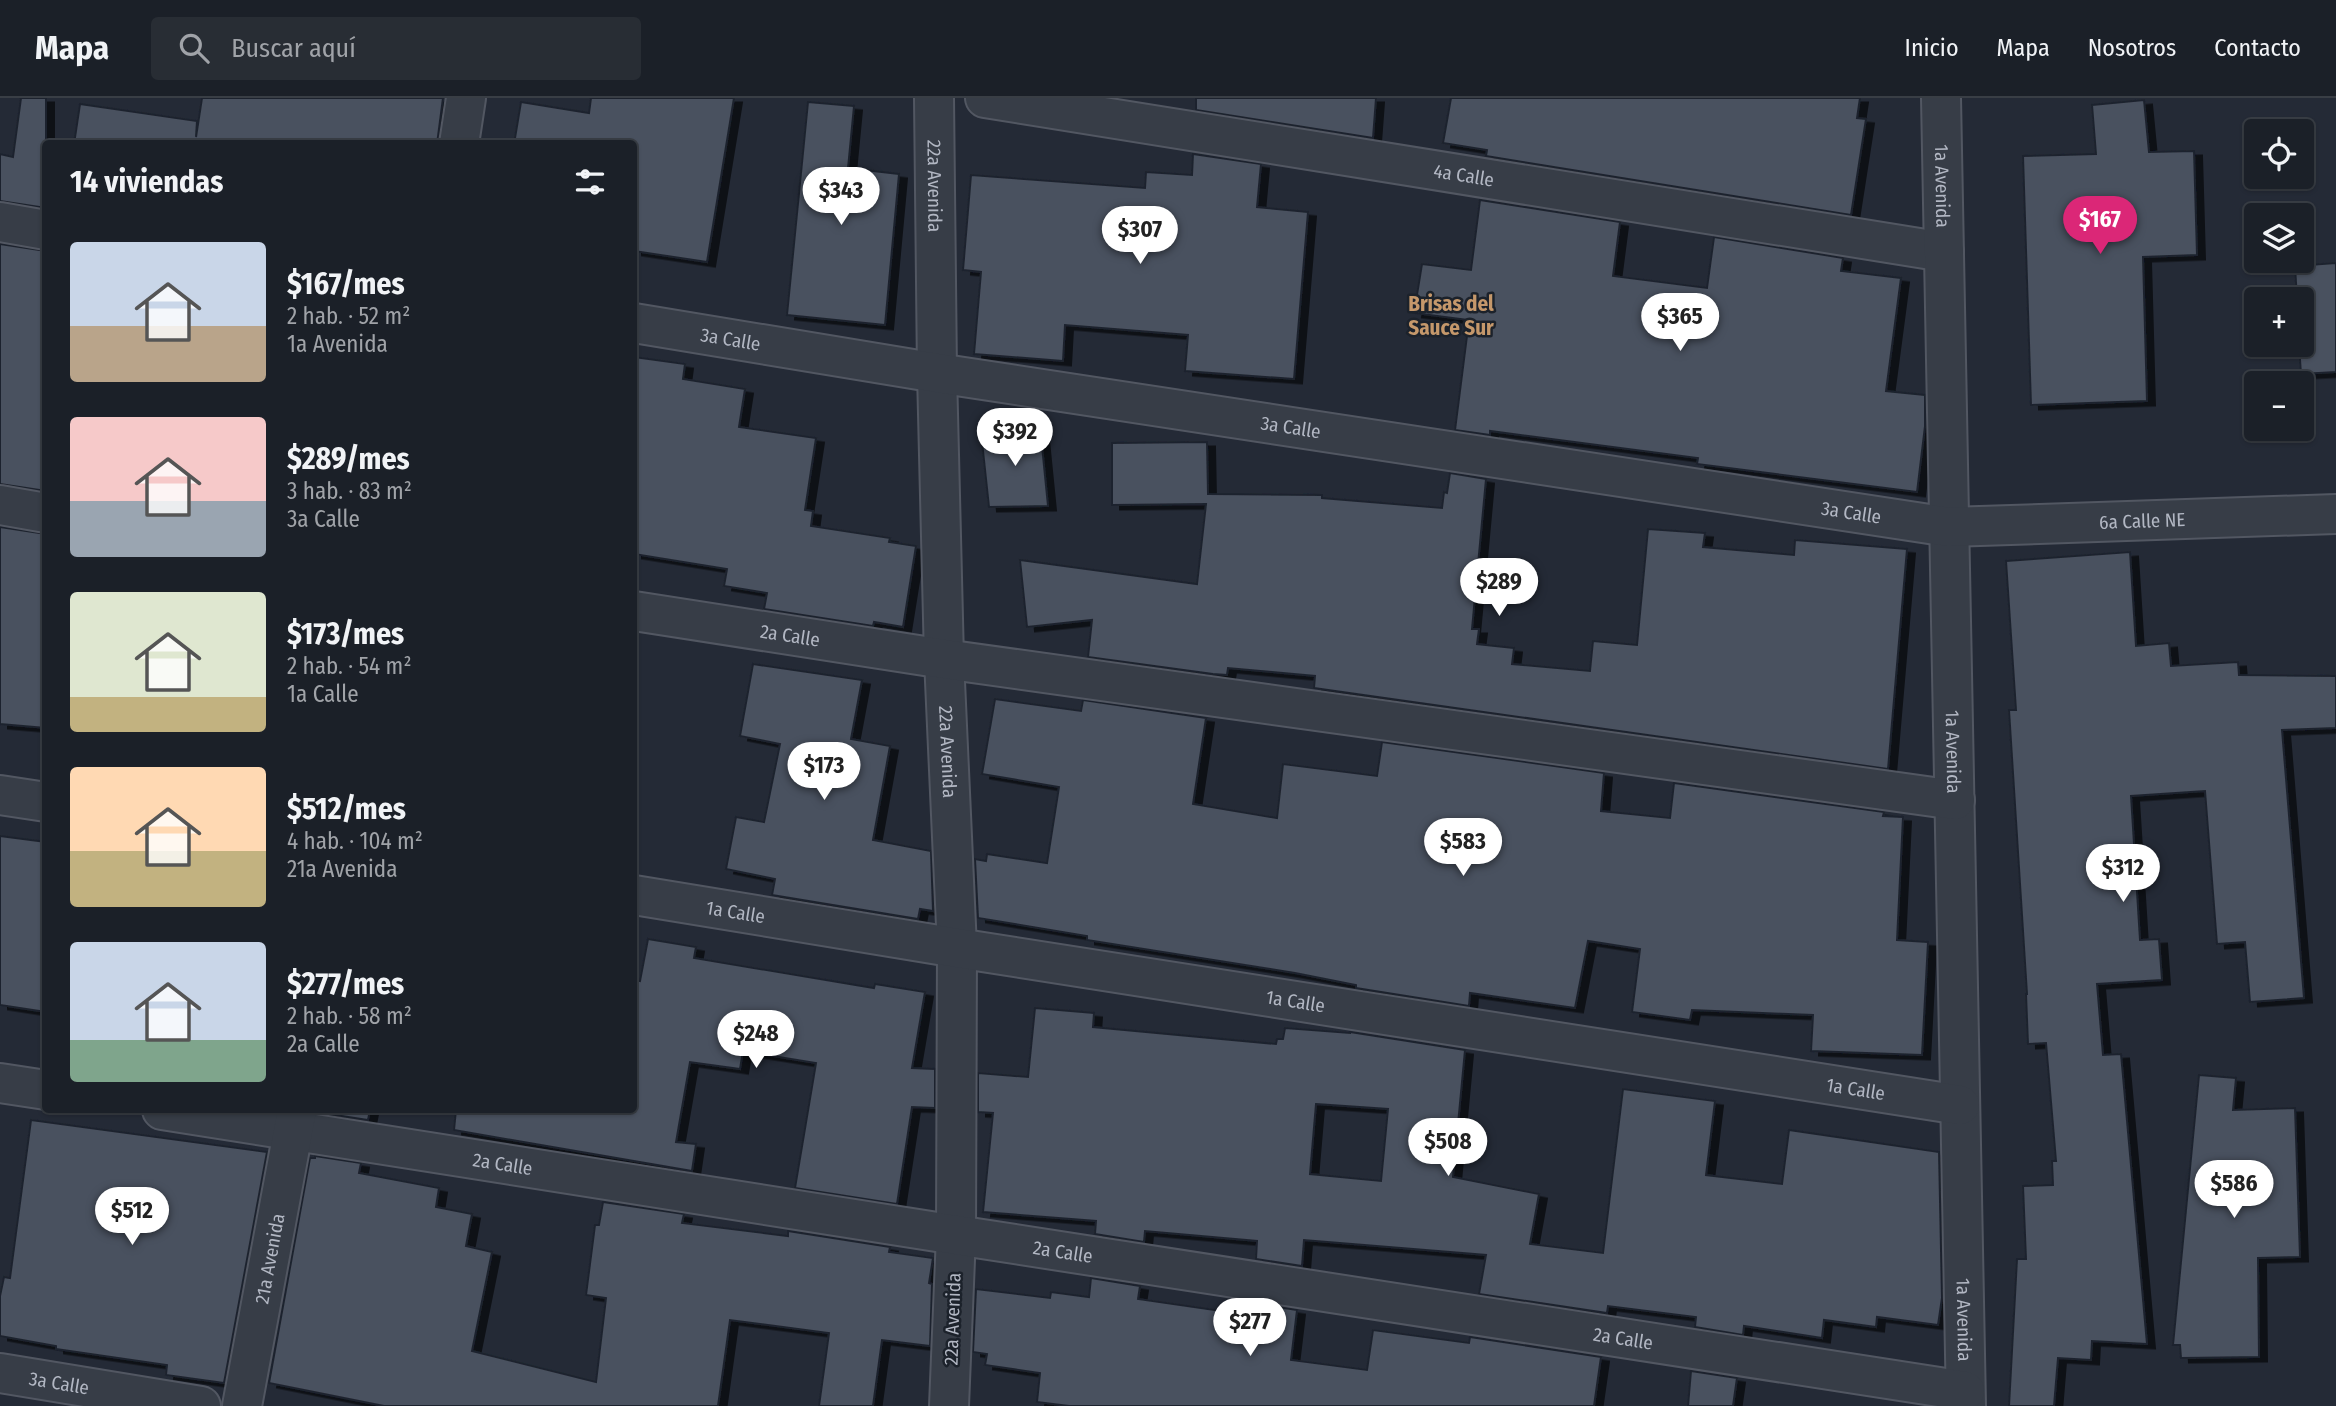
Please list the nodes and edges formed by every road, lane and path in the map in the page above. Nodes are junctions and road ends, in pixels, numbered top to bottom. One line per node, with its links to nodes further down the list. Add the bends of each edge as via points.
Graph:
1 (466, 98): 5 (street)
2 (933, 98): 10 (street, 22a Avenida)
3 (985, 98): 8 (street, 4a Calle)
4 (1941, 98): 8 (street, 1a Avenida)
5 (460, 140)
6 (0, 222): 7 (street)
7 (42, 229)
8 (1944, 252): 14 (street, 1a Avenida)
9 (637, 323): 10 (street, 3a Calle)
10 (937, 373): 14 (street, 3a Calle); 16 (street, 22a Avenida)
11 (0, 505): 12 (street)
12 (42, 512)
13 (2336, 514): 14 (street, 6a Calle NE)
14 (1949, 527): 18 (street, 1a Avenida)
15 (637, 611): 16 (street, 2a Calle)
16 (944, 659): 18 (street, 2a Calle); 21 (street, 22a Avenida)
17 (0, 795): 19 (street)
18 (1955, 800): 24 (street, 1a Avenida)
19 (42, 801)
20 (637, 895): 21 (street, 1a Calle)
21 (957, 948): 24 (street, 1a Calle); 27 (street, 22a Avenida)
22 (0, 1083): 23 (street)
23 (42, 1089)
24 (1960, 1105): 29 (street, 1a Avenida)
25 (202, 1113): 26 (street, 2a Calle)
26 (296, 1120): 27 (street, 2a Calle); 31 (street, 21a Avenida)
27 (956, 1235): 29 (street, 2a Calle); 32 (street, 22a Avenida)
28 (0, 1373): 30 (street, 3a Calle)
29 (1965, 1398)
30 (201, 1406)
31 (242, 1406)
32 (948, 1406)

